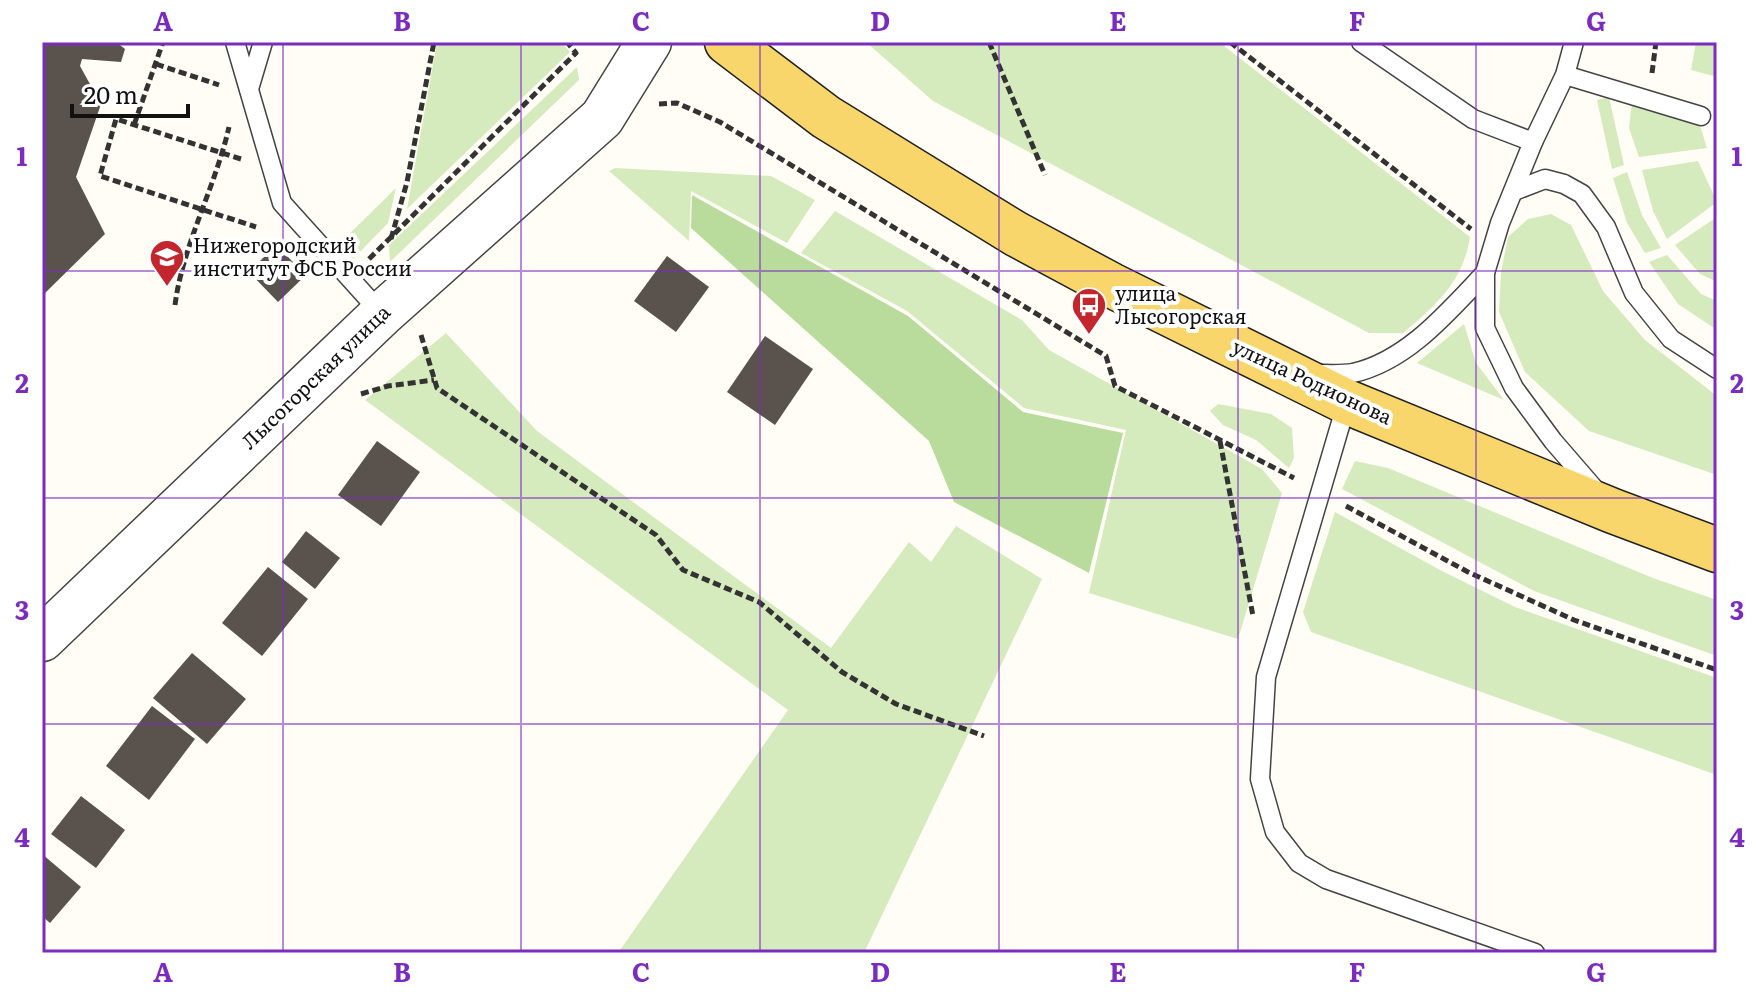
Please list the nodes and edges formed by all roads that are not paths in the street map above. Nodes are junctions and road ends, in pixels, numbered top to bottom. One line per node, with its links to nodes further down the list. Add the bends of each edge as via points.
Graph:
1 (235, 42): 8 (lane)
2 (263, 42): 8 (lane)
3 (649, 42): 13 (street, Лысогорская улица, via 602,118)
4 (727, 42): 15 (main road, улица Родионова, via 826,117 1016,234)
5 (1361, 42): 10 (lane, via 1473,119)
6 (1574, 42): 7 (lane)
7 (1565, 75): 9 (lane); 10 (lane)
8 (243, 90): 13 (lane, via 282,203 348,278)
9 (1701, 116)
10 (1533, 142): 11 (lane)
11 (1514, 191): 12 (lane); 14 (lane, via 1545,179 1582,194 1606,227 1634,293 1671,339)
12 (1485, 273): 15 (lane, via 1438,322 1389,360 1351,373); 17 (lane, via 1485,328 1514,388)
13 (391, 306): 19 (street, Лысогорская улица)
14 (1717, 369)
15 (1290, 374): 16 (main road, улица Родионова)
16 (1347, 402): 17 (main road, улица Родионова); 20 (lane, via 1266,677 1260,779 1275,832 1299,863 1326,879)
17 (1613, 511): 18 (main road, улица Родионова)
18 (1717, 550)
19 (42, 639)
20 (1535, 953)

